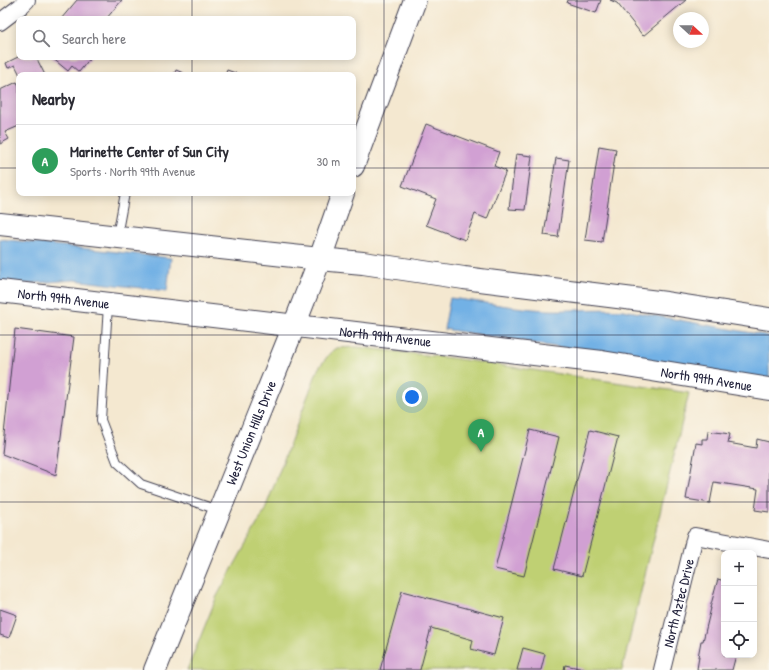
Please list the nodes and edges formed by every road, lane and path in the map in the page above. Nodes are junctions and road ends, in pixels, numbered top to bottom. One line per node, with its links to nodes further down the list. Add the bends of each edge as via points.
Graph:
1 (27, 0): 3 (street)
2 (415, 0): 4 (main road)
3 (0, 22)
4 (356, 158)
5 (124, 196): 8 (lane)
6 (342, 196): 9 (main road, West Union Hills Drive)
7 (0, 224): 8 (main road)
8 (117, 236): 9 (main road)
9 (320, 259): 12 (main road, via 666,303); 13 (main road, West Union Hills Drive)
10 (0, 291): 11 (main road, North 99th Avenue)
11 (108, 304): 13 (main road, North 99th Avenue); 15 (lane, via 101,420 117,462 141,484)
12 (769, 319)
13 (294, 326): 14 (main road, North 99th Avenue, via 602,362); 15 (main road, West Union Hills Drive)
14 (769, 389)
15 (219, 511): 17 (main road, West Union Hills Drive)
16 (769, 550): 18 (street, North Aztec Drive, via 695,536)
17 (155, 670)
18 (662, 670)

